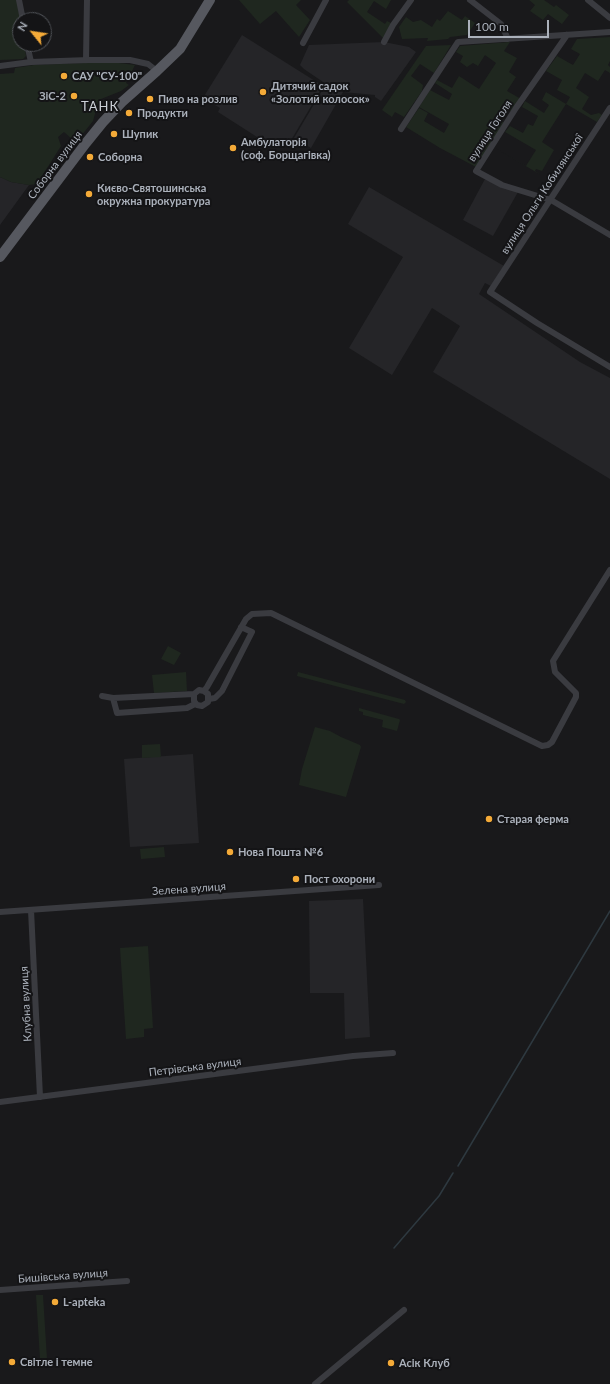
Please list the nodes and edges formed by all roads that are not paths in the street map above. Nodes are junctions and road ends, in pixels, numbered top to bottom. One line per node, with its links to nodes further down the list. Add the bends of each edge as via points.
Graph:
1 (19, 0): 8 (street)
2 (87, 0): 16 (street)
3 (210, 0): 19 (main road, Соборна вулиця, via 180,49)
4 (326, 0): 14 (street)
5 (411, 0): 13 (street)
6 (470, 0): 12 (street, via 501,24)
7 (588, 0): 9 (street)
8 (21, 12)
9 (610, 18)
10 (610, 32): 11 (street)
11 (567, 35): 12 (street); 22 (street, вулиця Гоголя, via 476,171 502,185)
12 (508, 39): 21 (street, via 458,42)
13 (384, 42)
14 (303, 43)
15 (29, 52): 17 (street)
16 (86, 60): 17 (street); 19 (street, via 137,61 148,64)
17 (31, 62): 18 (street)
18 (0, 66)
19 (157, 71): 24 (main road, Соборна вулиця, via 103,122)
20 (610, 108): 22 (street, вулиця Ольги Кобилянської)
21 (401, 129)
22 (551, 200): 23 (street); 25 (street, вулиця Ольги Кобилянської, via 490,292)
23 (610, 235)
24 (0, 257)
25 (610, 367)
26 (610, 570): 27 (street, via 553,661 555,672 576,692 576,698 552,742 542,746 271,613 252,614)
27 (241, 627): 28 (street); 32 (street, via 252,632 222,691 215,698)
28 (204, 690): 29 (street); 32 (street)
29 (194, 694): 31 (street); 33 (street)
30 (102, 696): 31 (street)
31 (113, 698): 33 (street, via 117,713 187,708)
32 (209, 699): 33 (street, via 205,705)
33 (195, 704)
34 (379, 885): 35 (street, Зелена вулиця)
35 (31, 910): 36 (street, Зелена вулиця); 38 (street, Клубна вулиця)
36 (0, 912)
37 (393, 1053): 38 (street, Петрівська вулиця)
38 (40, 1096): 39 (street, Петрівська вулиця)
39 (0, 1102)
40 (127, 1281): 41 (street, Бишівська вулиця)
41 (0, 1290)
42 (404, 1310): 43 (street)
43 (315, 1384)

